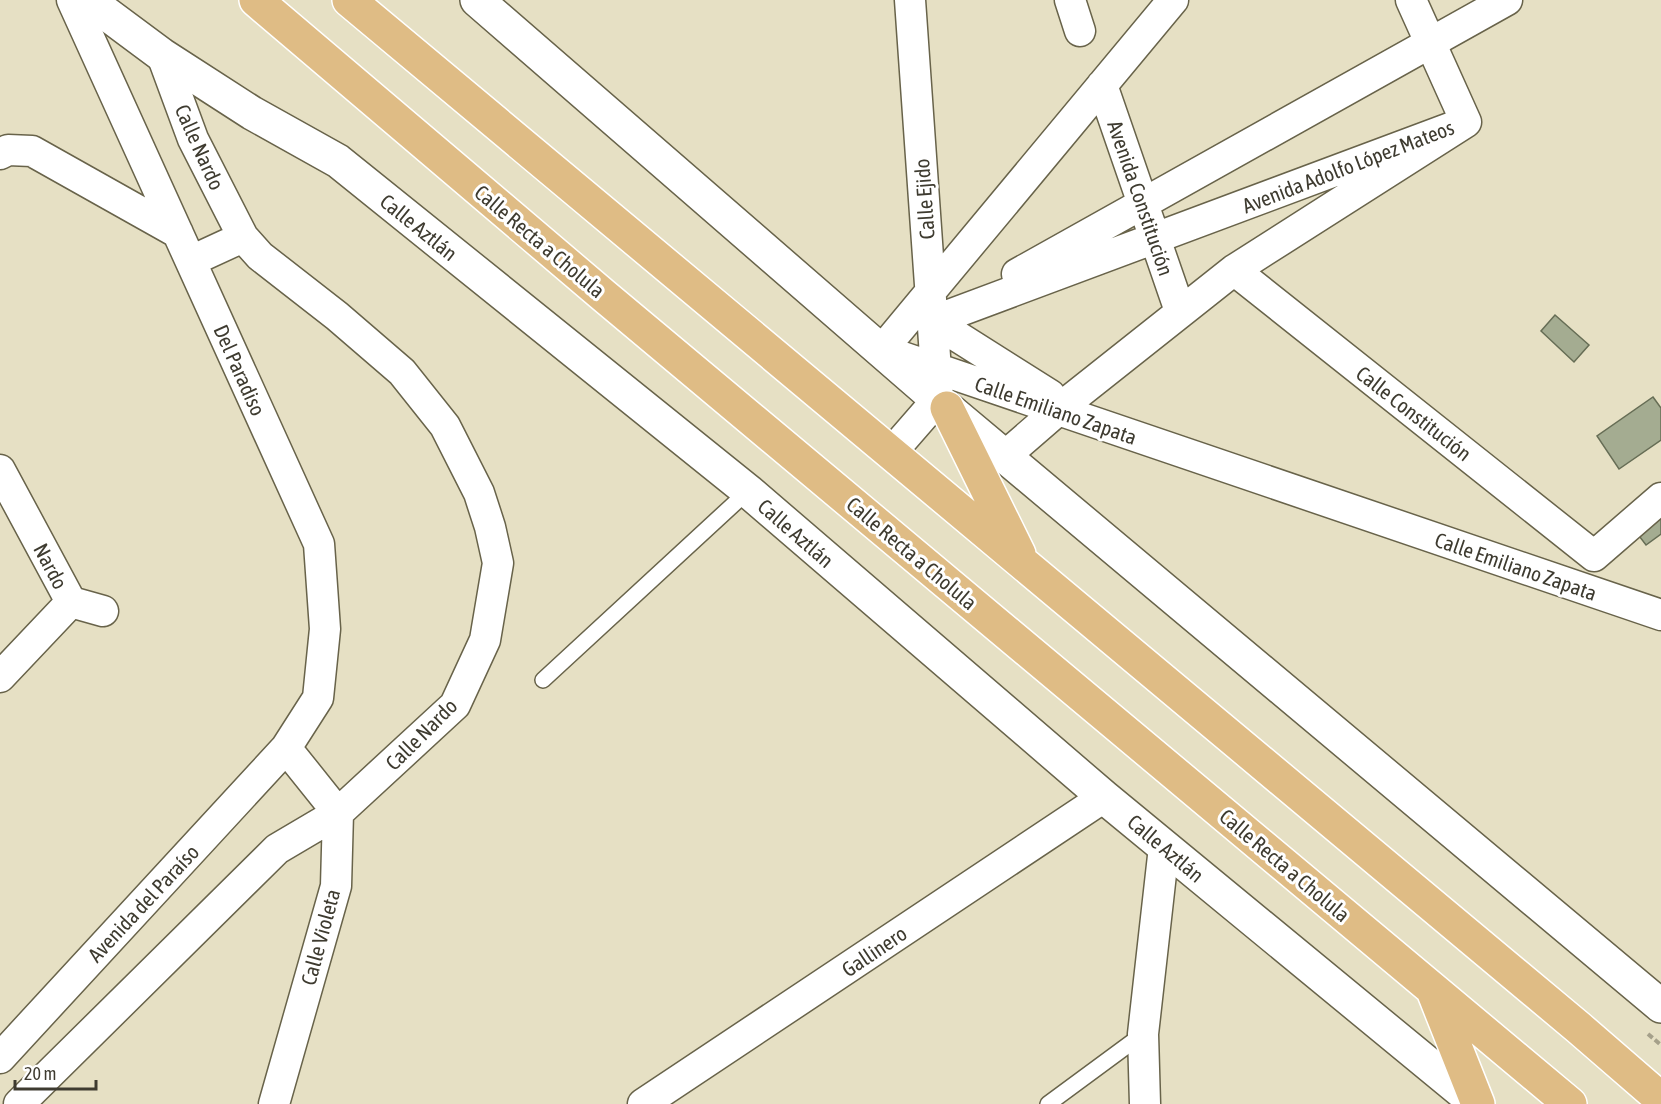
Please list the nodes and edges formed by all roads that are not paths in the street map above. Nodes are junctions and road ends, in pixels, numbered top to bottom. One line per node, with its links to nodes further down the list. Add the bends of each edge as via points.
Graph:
1 (72, 0): 18 (street, Del Paradiso)
2 (88, 0): 13 (main road, Calle Aztlán)
3 (256, 0): 44 (main road, Calle Recta a Cholula)
4 (349, 0): 29 (main road)
5 (477, 0): 26 (main road)
6 (1070, 0): 11 (street)
7 (1173, 0): 14 (street)
8 (1411, 0): 12 (street)
9 (1507, 0): 12 (street, Avenida Adolfo López Mateos)
10 (914, 3): 23 (street, Calle Ejido)
11 (1080, 31)
12 (1430, 43): 15 (street); 17 (street, Avenida Adolfo López Mateos)
13 (162, 56): 19 (street, Calle Nardo, via 193,139); 32 (main road, Calle Aztlán, via 338,161)
14 (1102, 85): 17 (street, Avenida Constitución); 23 (street)
15 (1466, 122): 20 (street, Avenida Adolfo López Mateos); 22 (street, Avenida Adolfo López Mateos)
16 (0, 154): 18 (street, via 8,150 32,151)
17 (1143, 204): 20 (street, Avenida Constitución); 25 (street, Avenida Adolfo López Mateos)
18 (178, 233): 21 (street, Del Paradiso)
19 (243, 237): 21 (street); 42 (street, Calle Nardo, via 402,372 438,417 479,493 498,563 485,640 455,705)
20 (1156, 238): 24 (street, Avenida Constitución); 25 (street, Avenida Adolfo López Mateos)
21 (191, 261): 40 (street, Del Paradiso, via 319,544 325,629 318,698)
22 (1234, 270): 24 (street, Avenida Adolfo López Mateos); 33 (street, Calle Constitución, via 1594,556)
23 (931, 291): 25 (street, Calle Ejido); 26 (street)
24 (1180, 311): 28 (street, Avenida Adolfo López Mateos)
25 (933, 326): 26 (street, Avenida Adolfo López Mateos); 27 (street, Calle Ejido); 28 (street)
26 (882, 350): 27 (main road)
27 (940, 392): 28 (street, Calle Emiliano Zapata); 29 (street); 30 (main road); 34 (main road)
28 (1061, 407): 30 (street, Avenida Adolfo López Mateos); 36 (street, Calle Emiliano Zapata)
29 (891, 453): 34 (main road)
30 (1005, 456): 45 (main road)
31 (0, 470): 35 (street, Nardo)
32 (748, 491): 39 (lane); 41 (main road, Calle Aztlán)
33 (1661, 498)
34 (1024, 564): 48 (main road)
35 (71, 602): 37 (street); 38 (street, Nardo)
36 (1659, 608)
37 (103, 611)
38 (0, 677)
39 (543, 680)
40 (286, 748): 42 (street); 47 (street, Avenida del Paraíso)
41 (1104, 797): 43 (main road, Calle Aztlán); 51 (street, Gallinero)
42 (338, 813): 49 (street, Calle Nardo, via 278,849); 50 (street, Calle Violeta, via 336,886)
43 (1164, 847): 46 (street); 54 (main road, Calle Aztlán)
44 (1432, 989): 54 (main road); 55 (main road, Calle Recta a Cholula)
45 (1657, 996)
46 (1143, 1034): 52 (lane); 53 (street)
47 (0, 1058)
48 (1661, 1099)
49 (19, 1104)
50 (274, 1104)
51 (643, 1104)
52 (1048, 1104)
53 (1145, 1104)
54 (1477, 1104)
55 (1570, 1104)

